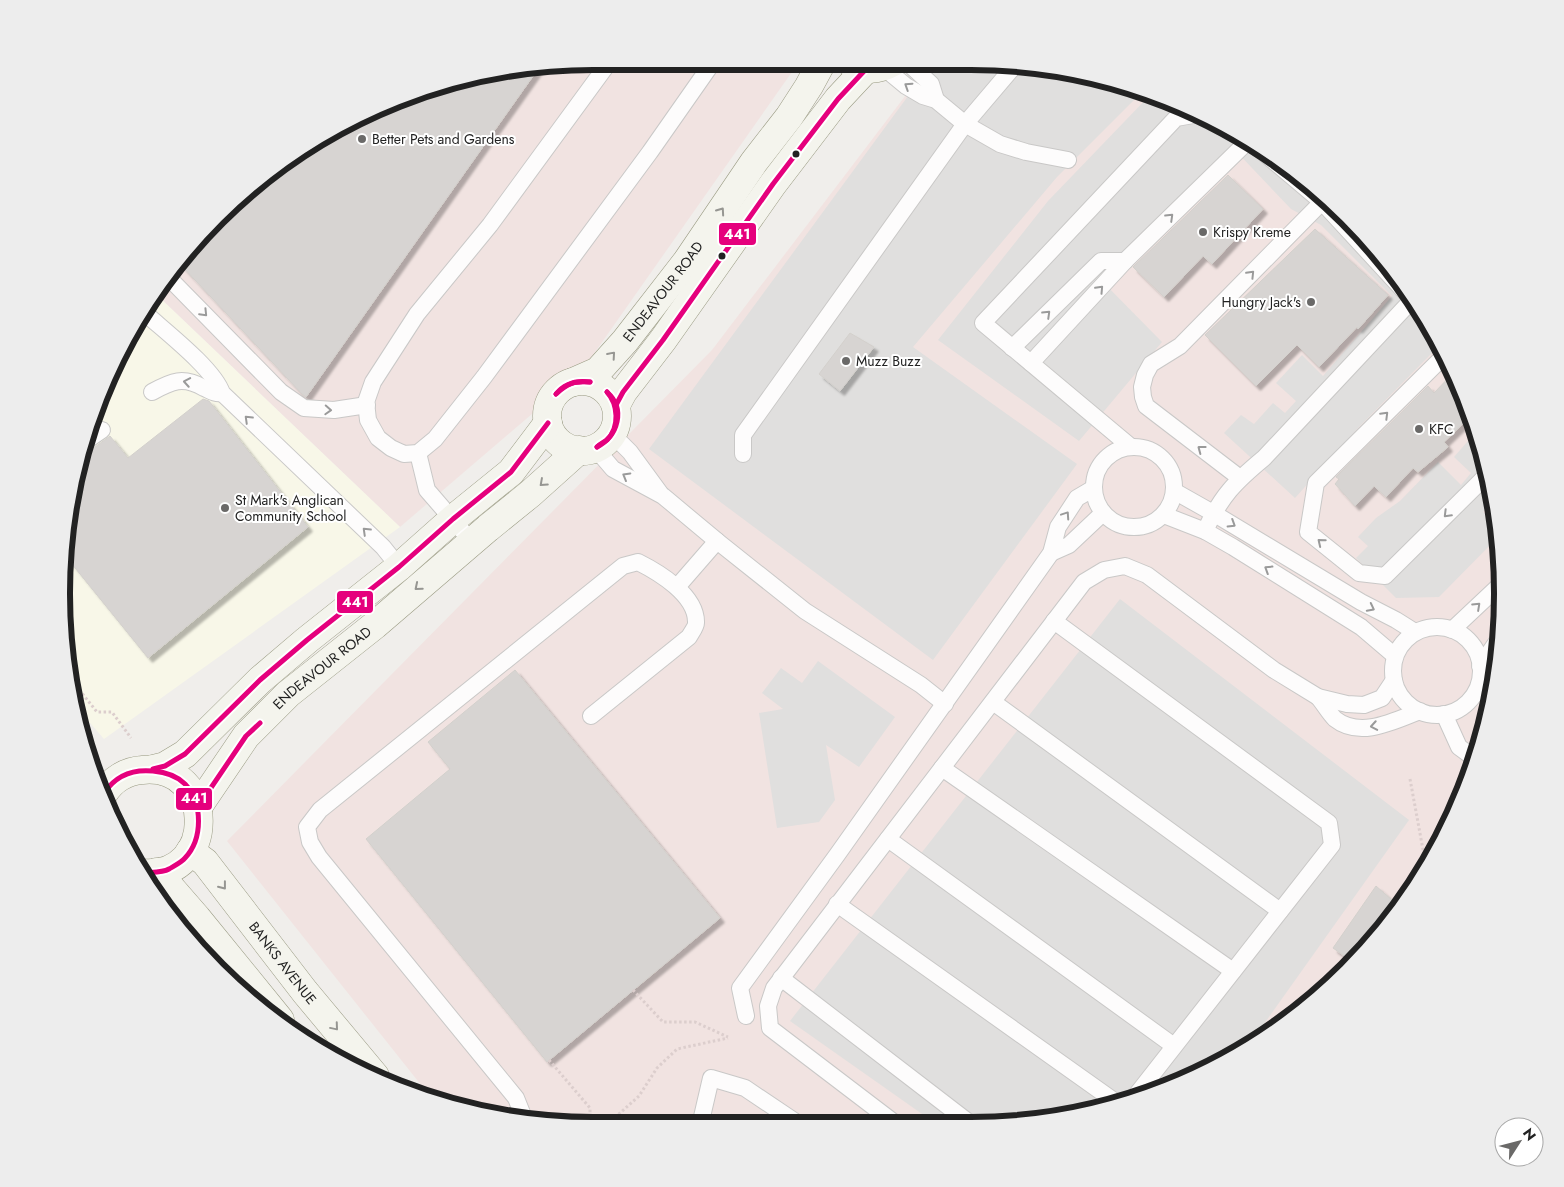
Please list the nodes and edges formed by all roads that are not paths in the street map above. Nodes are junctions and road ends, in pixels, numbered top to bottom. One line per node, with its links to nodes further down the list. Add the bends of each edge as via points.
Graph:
1 (603, 70): 24 (lane, via 490,225 417,314 373,382)
2 (707, 70): 29 (lane, via 484,377 435,439)
3 (818, 70): 21 (street, ENDEAVOUR ROAD, one-way to 3, via 598,372 625,341 687,261 754,162 789,117)
4 (873, 70): 25 (street, ENDEAVOUR ROAD, via 838,99 773,184)
5 (887, 70): 8 (lane, one-way to 5, via 906,86)
6 (895, 70): 8 (lane, via 931,84)
7 (1010, 71): 10 (lane)
8 (936, 100): 10 (lane)
9 (1185, 116): 18 (lane, via 1176,118 983,323)
10 (965, 124): 12 (lane, via 1000,144); 30 (lane, via 743,435)
11 (1244, 147): 14 (lane, one-way to 11)
12 (1068, 160)
13 (1320, 204): 31 (lane, one-way to 13, via 1146,406 1142,387 1145,375 1151,364 1180,346)
14 (1125, 261): 18 (lane, one-way to 14, via 1101,261); 20 (lane, one-way to 14)
15 (173, 281): 24 (lane, one-way to 24, via 281,392 304,408 334,410)
16 (1410, 309): 31 (lane, via 1264,458)
17 (149, 317): 23 (lane, via 219,384)
18 (1012, 348): 20 (lane)
19 (1439, 361): 32 (lane, one-way to 19, via 1385,576 1359,573 1308,532 1316,483)
20 (1031, 363): 28 (lane, via 1111,430 1110,436)
21 (573, 382): 25 (street, via 599,385); 26 (street, via 552,398)
22 (152, 392): 23 (lane, one-way to 22, via 215,394 184,380)
23 (222, 393): 44 (lane, one-way to 23, via 383,547)
24 (367, 405): 29 (lane, via 368,420 378,438 404,454)
25 (616, 406): 27 (street, via 618,417)
26 (548, 423): 27 (street, via 553,435 573,449); 39 (street, via 511,472)
27 (595, 444): 35 (lane, one-way to 27, via 613,469); 35 (lane, via 630,452); 42 (street, ENDEAVOUR ROAD, one-way to 42)
28 (1124, 449): 33 (lane, via 1100,466); 34 (lane, via 1142,448 1163,459 1171,474)
29 (418, 452): 39 (lane, via 427,490)
30 (743, 454)
31 (1240, 478): 37 (lane)
32 (1483, 485)
33 (1094, 488): 36 (lane, via 1096,501); 43 (lane, one-way to 33, via 1058,527 1077,498)
34 (1174, 491): 37 (lane); 38 (lane)
35 (663, 496): 41 (lane)
36 (1103, 513): 38 (lane, via 1111,521 1133,528 1154,522); 43 (lane, via 1069,545)
37 (1213, 513): 40 (lane); 49 (lane, one-way to 49)
38 (1164, 515): 40 (lane)
39 (453, 519): 42 (lane); 44 (street)
40 (1205, 531): 51 (lane, one-way to 40, via 1361,627)
41 (717, 541): 45 (lane); 56 (lane, via 805,610)
42 (472, 542): 64 (street, ENDEAVOUR ROAD, one-way to 64, via 288,694 246,736)
43 (1051, 553): 56 (lane)
44 (399, 567): 62 (street, via 260,680 185,754)
45 (677, 587): 59 (lane, via 692,608 696,624 689,637); 79 (lane, via 638,562 623,566 320,810 307,828 310,842 319,857 516,1098)
46 (1494, 591): 48 (lane, one-way to 46)
47 (1054, 621): 54 (lane, via 1084,582 1104,570 1125,566 1147,575 1274,670); 55 (lane); 70 (lane, via 1329,823 1332,845)
48 (1452, 630): 49 (lane, via 1439,627); 52 (lane, via 1472,644)
49 (1415, 632): 51 (lane, via 1403,642)
50 (1491, 650): 52 (lane)
51 (1396, 656): 53 (lane)
52 (1480, 666): 58 (lane, via 1478,688 1472,698 1454,712)
53 (1394, 680): 54 (lane, via 1382,698 1364,704); 57 (lane, via 1403,699)
54 (1318, 697): 57 (lane, one-way to 54, via 1380,726 1360,728 1334,718)
55 (993, 702): 61 (lane); 70 (lane)
56 (945, 704): 74 (lane, via 740,988)
57 (1420, 711): 58 (lane)
58 (1444, 714): 60 (lane, via 1459,747)
59 (591, 716)
60 (1468, 754)
61 (942, 768): 65 (lane); 71 (lane)
62 (153, 769): 63 (street, via 127,773); 64 (street, via 178,778)
63 (108, 788)
64 (198, 807): 66 (street, via 199,830)
65 (888, 839): 69 (lane); 75 (lane)
66 (190, 851): 67 (street, via 172,867); 76 (street, BANKS AVENUE, one-way to 76, via 205,862)
67 (150, 872)
68 (151, 873): 73 (street, via 197,918)
69 (837, 904): 72 (lane); 78 (lane)
70 (1280, 911): 71 (lane)
71 (1233, 971): 75 (lane)
72 (781, 978): 82 (lane, via 768,1006 770,1028); 83 (lane)
73 (263, 999)
74 (746, 1016)
75 (1174, 1046): 77 (lane)
76 (365, 1065)
77 (1141, 1088)
78 (1110, 1098)
79 (521, 1112)
80 (702, 1117): 81 (lane, via 711,1078 745,1088)
81 (788, 1117)
82 (887, 1117)
83 (963, 1117)

